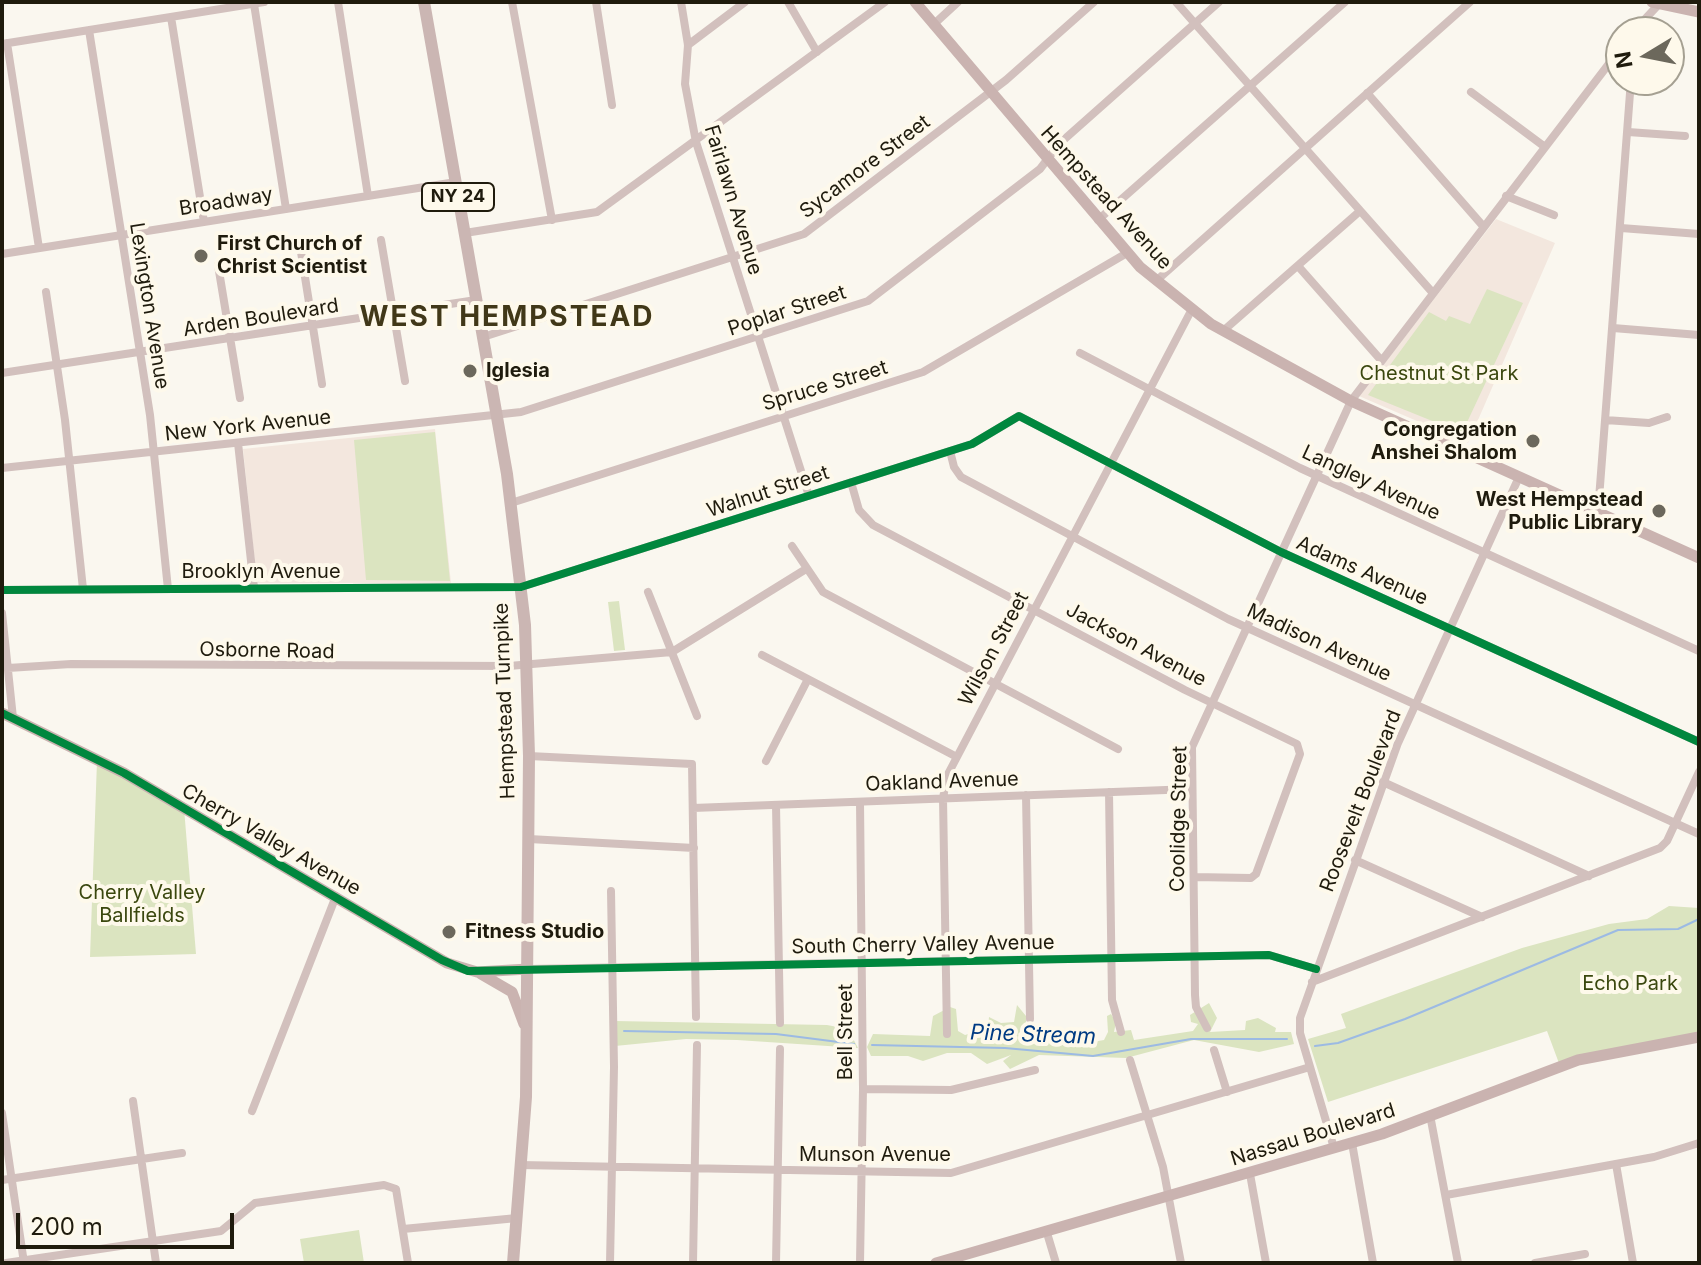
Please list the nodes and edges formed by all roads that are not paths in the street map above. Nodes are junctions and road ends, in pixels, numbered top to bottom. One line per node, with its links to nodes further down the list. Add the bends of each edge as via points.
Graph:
1 (264, 2): 18 (street)
2 (338, 2): 42 (street)
3 (424, 2): 41 (main road, Hempstead Turnpike / NY 24)
4 (512, 2): 47 (street)
5 (596, 2): 34 (street)
6 (681, 2): 26 (street, Fairlawn Avenue)
7 (745, 2): 26 (street)
8 (788, 2): 27 (street)
9 (885, 2): 27 (street)
10 (915, 2): 23 (main road, Hempstead Avenue)
11 (958, 2): 23 (street)
12 (1094, 2): 31 (street, Sycamore Street)
13 (1176, 2): 22 (street)
14 (1219, 2): 22 (street, Poplar Street)
15 (1345, 2): 29 (street)
16 (1470, 2): 32 (street)
17 (1657, 3): 20 (main road)
18 (254, 4): 19 (street); 44 (street)
19 (220, 6): 21 (street)
20 (1699, 12)
21 (171, 17): 24 (street); 49 (street)
22 (1195, 24): 29 (street); 40 (street, Poplar Street, via 1059,144)
23 (933, 25): 31 (main road, Hempstead Avenue)
24 (89, 30): 25 (street); 54 (street, Lexington Avenue)
25 (4, 43): 56 (street)
26 (688, 45): 37 (street, Fairlawn Avenue, via 685,84)
27 (817, 52): 37 (street)
28 (1605, 69): 38 (street, Coolidge Street)
29 (1250, 86): 39 (street); 48 (street)
30 (1471, 92): 38 (street)
31 (989, 93): 40 (main road, Hempstead Avenue); 60 (street, Sycamore Street, via 804,234)
32 (1367, 93): 39 (street); 50 (street)
33 (1630, 96): 35 (street)
34 (612, 105)
35 (1628, 132): 36 (street); 51 (street)
36 (1685, 136)
37 (696, 142): 47 (street, via 597,212); 60 (street, Fairlawn Avenue)
38 (1545, 147): 43 (street, Coolidge Street)
39 (1305, 148): 45 (street); 63 (street)
40 (1048, 160): 48 (main road, Hempstead Avenue); 74 (street, Poplar Street, via 868,301)
41 (456, 182): 42 (street, Broadway); 52 (main road, Hempstead Turnpike / NY 24)
42 (368, 196): 44 (street, Broadway)
43 (1506, 196): 46 (street); 50 (street, Coolidge Street)
44 (286, 209): 49 (street, Broadway)
45 (1360, 211): 62 (street); 65 (street)
46 (1554, 215)
47 (552, 220): 52 (street)
48 (1098, 220): 58 (main road, Hempstead Avenue)
49 (204, 222): 54 (street, Broadway)
50 (1483, 226): 65 (street, Coolidge Street)
51 (1621, 228): 53 (street); 70 (street)
52 (465, 233): 66 (main road, Hempstead Turnpike / NY 24)
53 (1699, 234)
54 (122, 235): 56 (street, Broadway); 76 (street, Lexington Avenue)
55 (381, 240): 68 (street)
56 (39, 248): 59 (street, Broadway)
57 (301, 252): 69 (street)
58 (1127, 253): 63 (main road, Hempstead Avenue); 87 (street, Spruce Street, via 923,372)
59 (2, 254)
60 (733, 258): 73 (street, Sycamore Street); 74 (street, Fairlawn Avenue)
61 (218, 265): 75 (street)
62 (1298, 266): 71 (street); 78 (street)
63 (1156, 281): 67 (main road, Hempstead Avenue)
64 (46, 292): 79 (street)
65 (1432, 292): 78 (street, Coolidge Street)
66 (476, 300): 68 (street, Arden Boulevard); 73 (main road, Hempstead Turnpike / NY 24)
67 (1192, 309): 71 (main road, Hempstead Avenue); 83 (street, Wilson Street)
68 (394, 314): 69 (street, Arden Boulevard); 81 (street)
69 (312, 326): 75 (street, Arden Boulevard); 82 (street)
70 (1613, 328): 72 (street); 90 (street)
71 (1223, 331): 85 (main road, Hempstead Avenue)
72 (1699, 335)
73 (483, 337): 86 (main road, Hempstead Turnpike / NY 24)
74 (758, 337): 86 (street, Poplar Street); 87 (street, Fairlawn Avenue)
75 (230, 339): 76 (street, Arden Boulevard); 84 (street)
76 (140, 352): 79 (street, Arden Boulevard); 93 (street, Lexington Avenue)
77 (1080, 353): 83 (street, Langley Avenue)
78 (1380, 359): 85 (street, Coolidge Street)
79 (57, 365): 80 (street, Arden Boulevard); 94 (street)
80 (2, 373)
81 (405, 381)
82 (322, 384)
83 (1149, 389): 95 (street, Wilson Street); 97 (street, Langley Avenue)
84 (240, 398)
85 (1351, 401): 97 (street, Coolidge Street); 98 (main road, Hempstead Avenue)
86 (497, 415): 91 (street, New York Avenue); 101 (main road, Hempstead Turnpike / NY 24)
87 (783, 416): 100 (street, Fairlawn Avenue); 101 (street, Spruce Street)
88 (1019, 416): 92 (street, Walnut Street, via 988,439); 95 (street, Adams Avenue)
89 (1667, 417): 90 (street, via 1649,423)
90 (1605, 420): 102 (street)
91 (238, 443): 93 (street, New York Avenue); 110 (street)
92 (950, 451): 99 (street, Walnut Street); 103 (street, Madison Avenue, via 961,477)
93 (154, 452): 94 (street, New York Avenue); 112 (street, Lexington Avenue)
94 (69, 461): 96 (street, New York Avenue); 111 (street)
95 (1111, 462): 103 (street, Wilson Street); 105 (street, Adams Avenue)
96 (2, 468)
97 (1315, 476): 105 (street, Coolidge Street); 106 (street, Langley Avenue)
98 (1519, 477): 102 (main road, Hempstead Avenue); 106 (street, Roosevelt Boulevard)
99 (851, 482): 100 (street, Walnut Street); 115 (street, Jackson Avenue, via 859,510 873,525)
100 (809, 496): 109 (street, Walnut Street)
101 (511, 503): 109 (main road, Hempstead Turnpike / NY 24)
102 (1598, 512): 107 (main road, Hempstead Avenue)
103 (1072, 536): 115 (street, Wilson Street); 117 (street, Madison Avenue)
104 (792, 546): 108 (street)
105 (1281, 552): 117 (street, Coolidge Street); 118 (street, Adams Avenue)
106 (1485, 553): 118 (street, Roosevelt Boulevard); 119 (street, Langley Avenue)
107 (1699, 558)
108 (806, 569): 120 (street); 125 (street, via 823,592)
109 (521, 587): 110 (street, Brooklyn Avenue); 122 (main road, Hempstead Turnpike / NY 24)
110 (254, 588): 112 (street, Brooklyn Avenue)
111 (83, 589): 112 (street, Brooklyn Avenue); 113 (street, Brooklyn Avenue)
112 (168, 589)
113 (2, 590)
114 (648, 592): 120 (street)
115 (1033, 609): 125 (street, Wilson Street); 126 (street, Jackson Avenue)
116 (2, 613): 123 (street)
117 (1246, 627): 126 (street, Coolidge Street); 127 (street, Madison Avenue)
118 (1450, 629): 127 (street, Roosevelt Boulevard); 130 (street, Adams Avenue)
119 (1699, 651)
120 (672, 652): 122 (street, Osborne Road); 129 (street)
121 (762, 655): 124 (street)
122 (527, 666): 123 (street, Osborne Road); 132 (main road, Hempstead Turnpike / NY 24)
123 (8, 668): 128 (street)
124 (808, 679): 133 (street); 134 (street)
125 (994, 683): 131 (street); 133 (street, Wilson Street)
126 (1212, 703): 137 (street, Coolidge Street, via 1192,747); 150 (street, Jackson Avenue, via 1301,748 1256,874)
127 (1416, 705): 136 (street, Roosevelt Boulevard); 144 (street, Madison Avenue)
128 (8, 715): 152 (main road, Cherry Valley Avenue, via 124,773)
129 (697, 716)
130 (1699, 742)
131 (1118, 749)
132 (529, 756): 143 (street, via 692,764); 146 (main road, Hempstead Turnpike / NY 24)
133 (955, 756): 140 (street, Wilson Street)
134 (766, 761)
135 (1699, 772): 144 (street)
136 (1383, 782): 148 (street, Roosevelt Boulevard); 149 (street)
137 (1192, 789): 138 (street, Oakland Avenue); 150 (street, Coolidge Street)
138 (1109, 792): 139 (street, Oakland Avenue); 155 (street)
139 (1026, 795): 140 (street, Oakland Avenue); 156 (street)
140 (943, 798): 141 (street, Oakland Avenue); 157 (street, Wilson Street)
141 (860, 802): 142 (street, Oakland Avenue); 158 (street, Bell Street)
142 (776, 805): 143 (street, Oakland Avenue); 159 (street)
143 (693, 808): 147 (street)
144 (1676, 823): 145 (street, Madison Avenue); 149 (street, via 1660,848)
145 (1699, 834)
146 (529, 839): 147 (street); 162 (main road, Hempstead Turnpike / NY 24)
147 (694, 848): 160 (street)
148 (1355, 860): 153 (street); 163 (street, Roosevelt Boulevard)
149 (1589, 876): 153 (street)
150 (1194, 877): 154 (street, Coolidge Street)
151 (611, 891): 161 (street)
152 (336, 896): 164 (main road, Cherry Valley Avenue, via 442,960); 183 (street)
153 (1482, 917): 165 (street)
154 (1194, 957): 155 (street, South Cherry Valley Avenue); 163 (street, South Cherry Valley Avenue, via 1269,955); 170 (street, Coolidge Street, via 1196,1007)
155 (1112, 958): 156 (street, South Cherry Valley Avenue); 171 (street, via 1112,1000)
156 (1028, 959): 157 (street, South Cherry Valley Avenue); 167 (street)
157 (945, 960): 158 (street, South Cherry Valley Avenue); 172 (street, Wilson Street)
158 (862, 962): 159 (street, South Cherry Valley Avenue); 180 (street, Bell Street)
159 (779, 963): 160 (street, South Cherry Valley Avenue); 168 (street)
160 (695, 964): 161 (street, South Cherry Valley Avenue); 166 (street)
161 (612, 966): 162 (street, South Cherry Valley Avenue); 194 (street)
162 (528, 969): 164 (main road, Cherry Valley Avenue); 169 (main road, Hempstead Turnpike / NY 24)
163 (1316, 969): 165 (street, Roosevelt Boulevard)
164 (477, 972): 169 (main road, via 512,992)
165 (1312, 982): 178 (street, Roosevelt Boulevard, via 1299,1028)
166 (696, 1017)
167 (1030, 1019)
168 (780, 1023)
169 (525, 1028): 193 (main road, Hempstead Turnpike / NY 24)
170 (1207, 1028)
171 (1121, 1032)
172 (947, 1034)
173 (1699, 1037): 185 (main road, Nassau Boulevard, via 1578,1060)
174 (697, 1045): 195 (street)
175 (780, 1049): 196 (street)
176 (1214, 1050): 181 (street)
177 (1130, 1060): 186 (street)
178 (1310, 1067): 181 (street, Munson Avenue); 189 (street, Roosevelt Boulevard)
179 (1035, 1070): 180 (street, via 951,1090)
180 (863, 1089): 197 (street, Bell Street)
181 (1227, 1092): 186 (street, Munson Avenue)
182 (133, 1101): 191 (street)
183 (252, 1111)
184 (2, 1113): 199 (street)
185 (1430, 1115): 187 (main road, Nassau Boulevard); 200 (street)
186 (1147, 1117): 197 (street, Munson Avenue, via 951,1173); 201 (street)
187 (1352, 1143): 189 (main road, Nassau Boulevard); 220 (street)
188 (1699, 1143): 192 (street)
189 (1334, 1148): 198 (main road, Nassau Boulevard)
190 (182, 1153): 191 (street)
191 (141, 1159): 199 (street); 205 (street)
192 (1616, 1164): 200 (street); 223 (street)
193 (520, 1165): 194 (street, Munson Avenue); 202 (main road, Hempstead Turnpike / NY 24)
194 (612, 1168): 195 (street, Munson Avenue); 212 (street)
195 (695, 1169): 196 (street, Munson Avenue); 213 (street)
196 (778, 1171): 197 (street, Munson Avenue); 214 (street)
197 (861, 1172): 215 (street, Bell Street)
198 (1250, 1174): 201 (main road, Nassau Boulevard); 219 (street)
199 (7, 1179): 207 (street)
200 (1446, 1195): 221 (street)
201 (1169, 1198): 204 (main road, Nassau Boulevard); 218 (street)
202 (517, 1218): 203 (street); 211 (main road, Hempstead Turnpike / NY 24)
203 (403, 1229): 205 (street, via 396,1189 384,1185 255,1203 221,1231); 210 (street)
204 (1047, 1233): 216 (main road, Nassau Boulevard); 217 (street)
205 (153, 1241): 207 (street); 209 (street)
206 (1585, 1254): 222 (street)
207 (24, 1262): 208 (street)
208 (6, 1263)
209 (156, 1263)
210 (408, 1263)
211 (513, 1263)
212 (610, 1263)
213 (693, 1263)
214 (776, 1263)
215 (860, 1263)
216 (936, 1263)
217 (1056, 1263)
218 (1181, 1263)
219 (1266, 1263)
220 (1373, 1263)
221 (1458, 1263)
222 (1535, 1263)
223 (1633, 1263)

